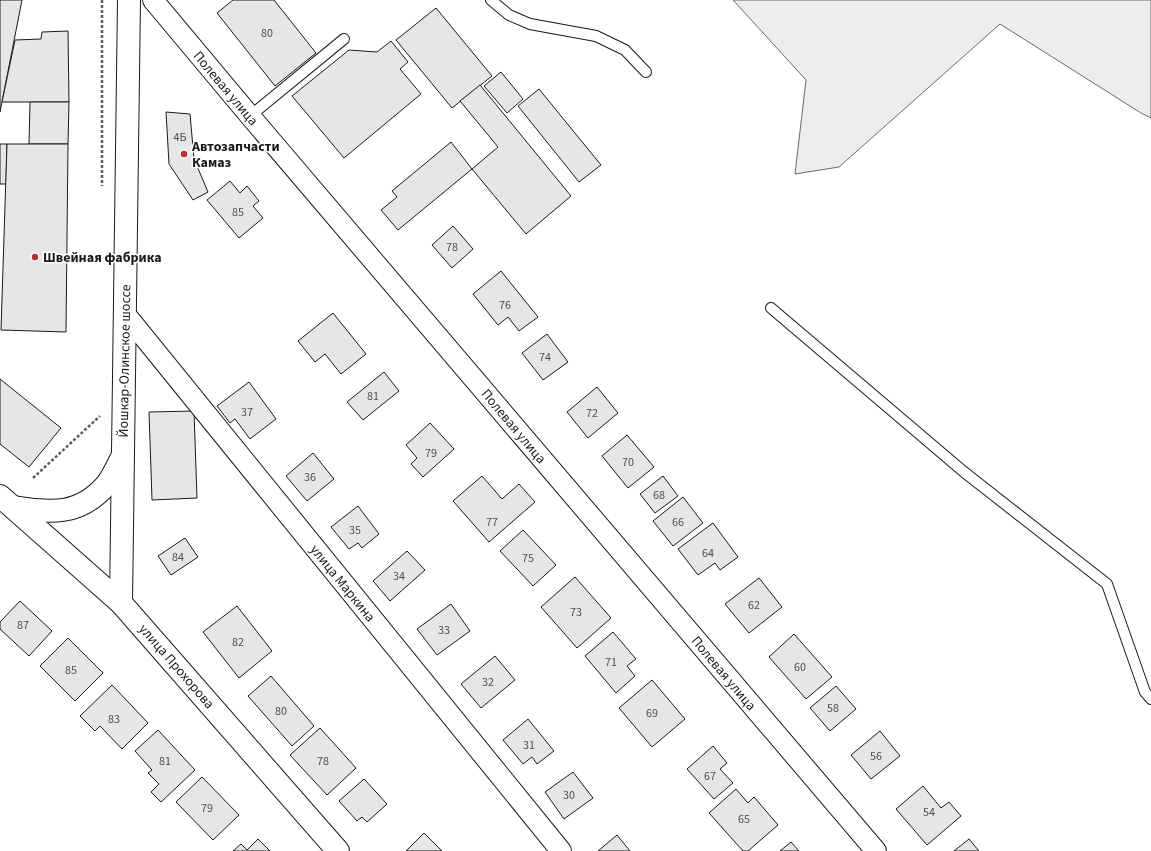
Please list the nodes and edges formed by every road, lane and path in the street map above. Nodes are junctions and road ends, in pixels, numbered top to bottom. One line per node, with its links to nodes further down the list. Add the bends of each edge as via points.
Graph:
1 (129, 0): 8 (main road, Йошкар-Олинское шоссе)
2 (153, 0): 6 (street, Полевая улица)
3 (491, 0): 5 (lane, via 509,15 530,24 596,36 624,50)
4 (344, 39): 6 (lane)
5 (646, 72)
6 (250, 116): 17 (street, Полевая улица)
7 (771, 308): 14 (lane, via 964,472 1107,584 1145,692)
8 (126, 314): 10 (main road, Йошкар-Олинское шоссе); 16 (street, улица Маркина)
9 (103, 414): 11 (path)
10 (122, 456): 12 (main road, via 108,483 93,498 77,506 55,512); 13 (main road, Йошкар-Олинское шоссе)
11 (34, 478)
12 (6, 502): 13 (main road, улица Прохорова)
13 (121, 603): 15 (main road, улица Прохорова)
14 (1151, 699)
15 (338, 851)
16 (561, 851)
17 (876, 851)

